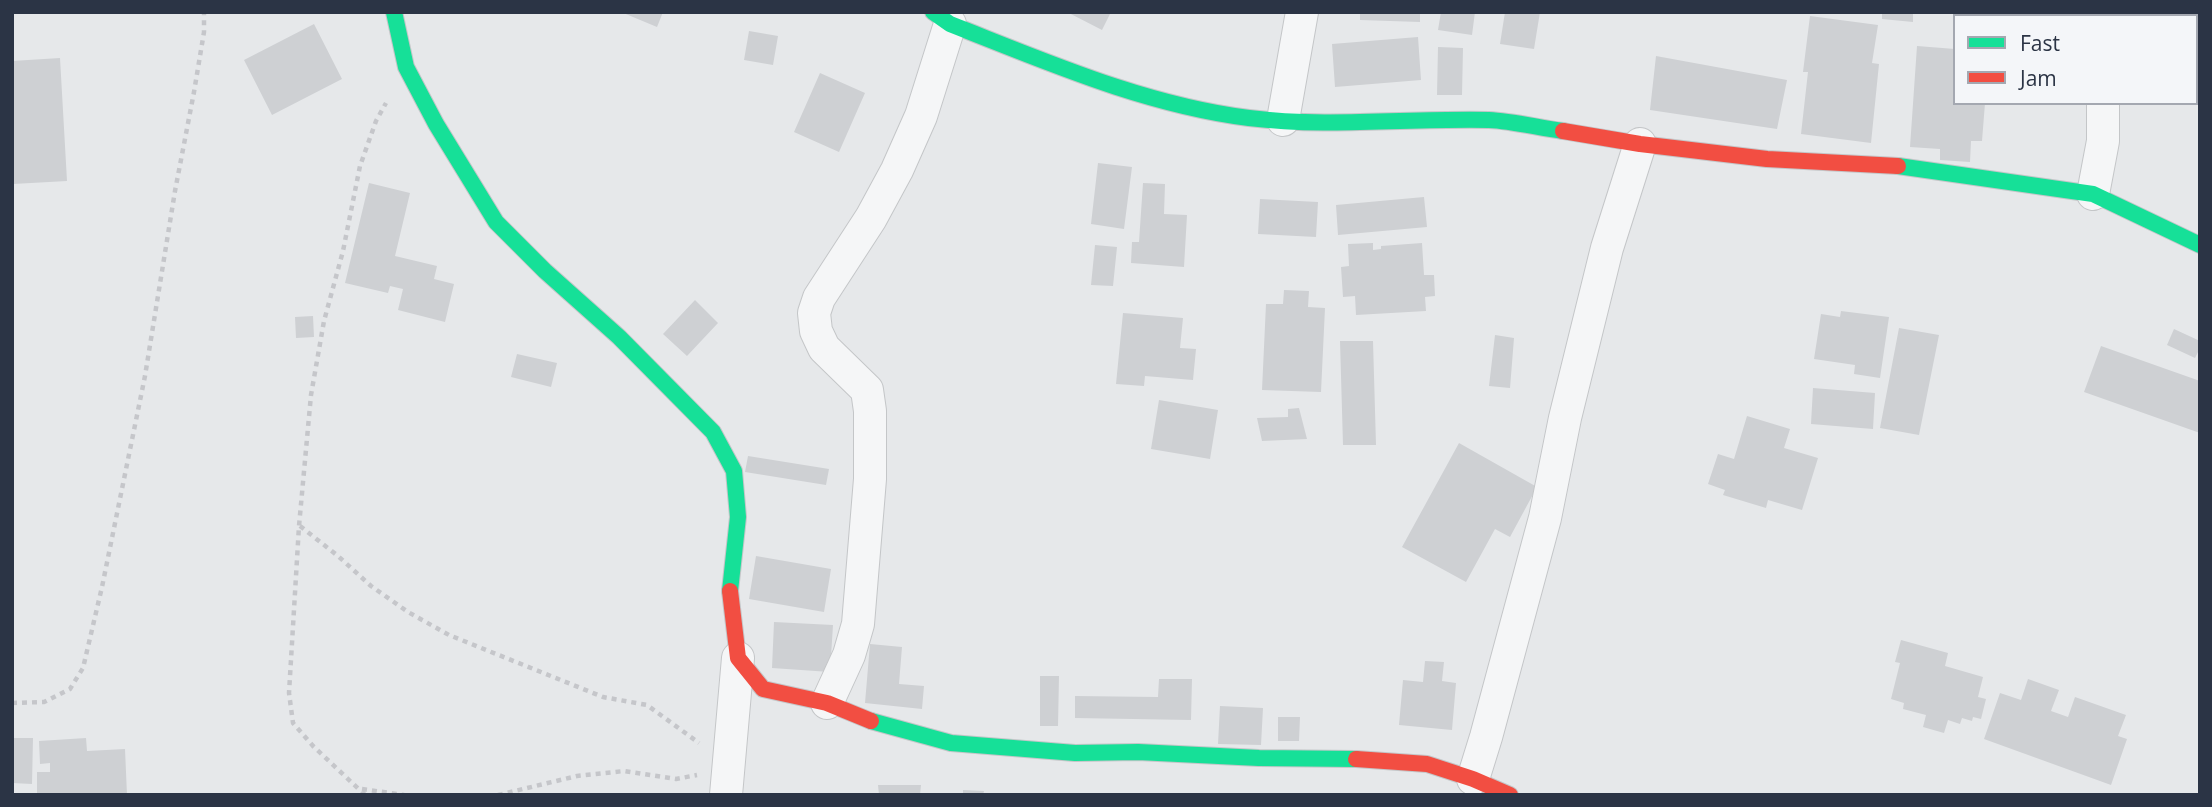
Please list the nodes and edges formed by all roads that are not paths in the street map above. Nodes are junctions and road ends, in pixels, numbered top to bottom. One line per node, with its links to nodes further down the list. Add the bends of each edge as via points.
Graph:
1 (394, 12): 9 (street, via 406,67 496,222 713,432 734,471 738,517 730,590)
2 (1302, 12): 5 (street)
3 (941, 18): 5 (street, via 1071,72 1182,105); 10 (street, via 921,116 871,218 814,313 824,348 867,390 870,411 870,479 858,624)
4 (2103, 105): 7 (street, via 2103,141)
5 (1283, 120): 6 (street, via 1492,120)
6 (1640, 144): 7 (street, via 1767,159 1903,166); 11 (street, via 1607,248 1545,518)
7 (2093, 194): 8 (street)
8 (2200, 245)
9 (738, 658): 10 (street, via 763,689); 12 (street)
10 (827, 703): 11 (street, via 862,719 951,743 1075,753 1374,759 1427,764)
11 (1473, 779): 13 (street)
12 (724, 785)
13 (1510, 795)

